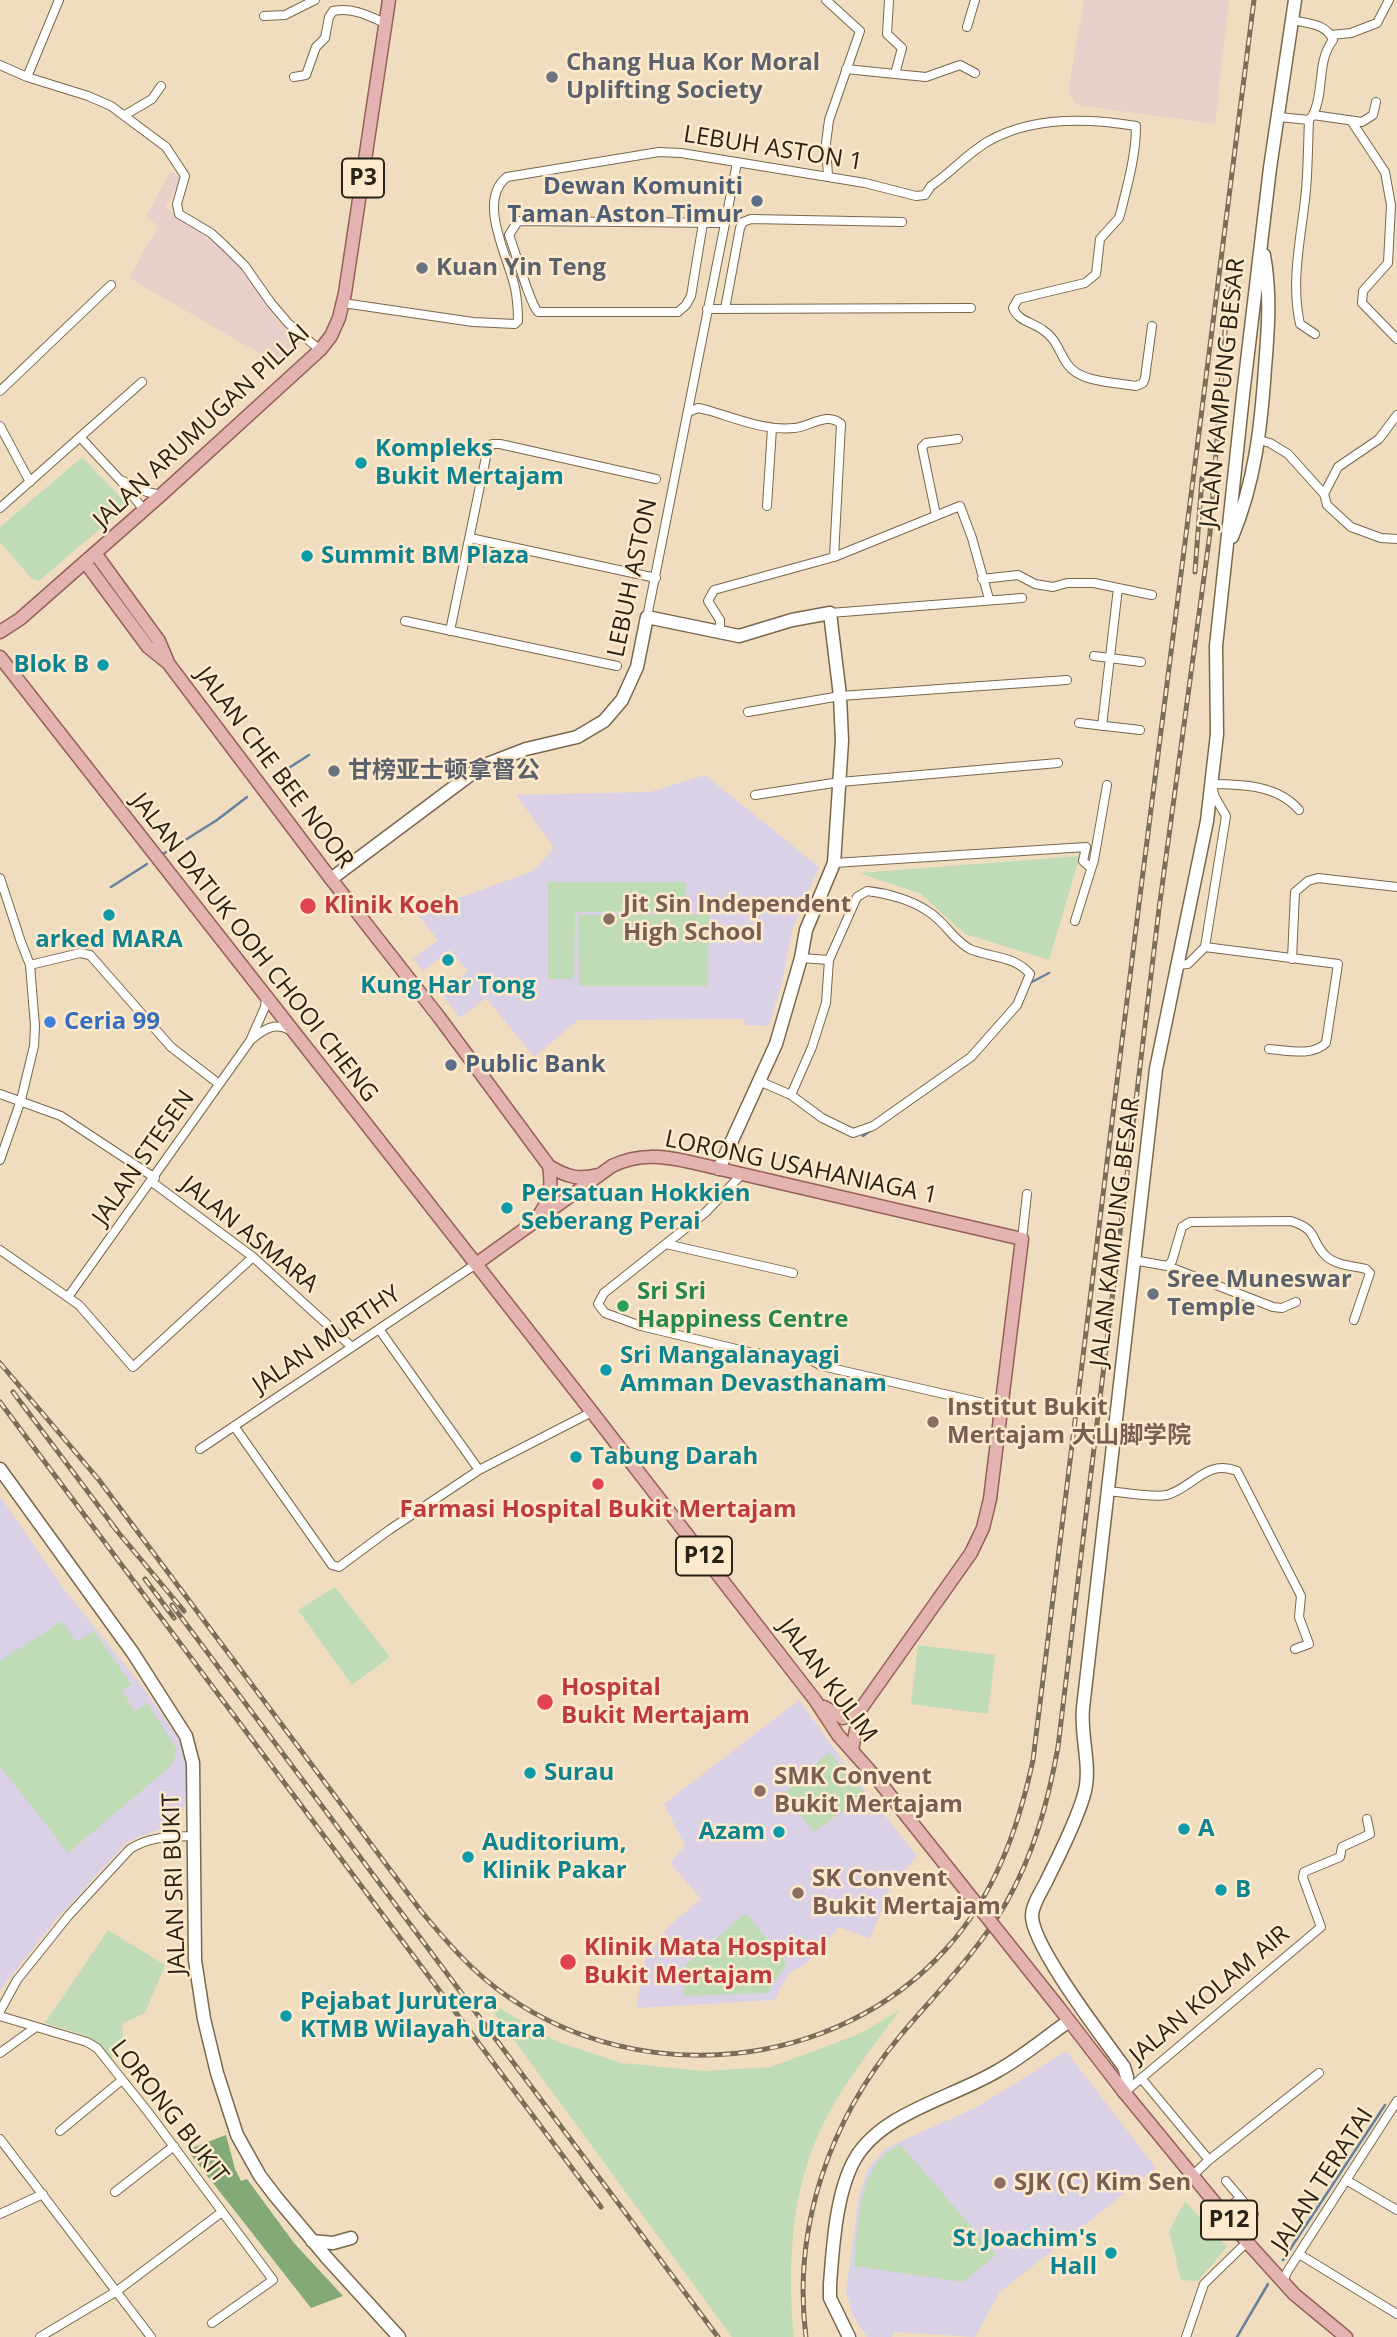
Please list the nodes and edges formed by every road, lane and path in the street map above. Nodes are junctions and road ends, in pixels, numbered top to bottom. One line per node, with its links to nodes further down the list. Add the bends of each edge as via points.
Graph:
1 (59, 0): 18 (street)
2 (316, 0): 9 (street, via 285,15)
3 (389, 0): 11 (main road, JALAN ARUMUGAN PILLAI / P3)
4 (829, 0): 15 (street, via 860,31)
5 (889, 0): 17 (street, via 887,34 902,48)
6 (975, 0): 12 (street)
7 (1295, 0): 10 (street, JALAN KAMPUNG BESAR)
8 (1389, 0): 13 (street, via 1377,23)
9 (264, 16)
10 (1293, 20): 13 (street, via 1320,26); 23 (street, JALAN KAMPUNG BESAR)
11 (387, 24): 19 (street, via 360,12 333,11 306,75); 33 (main road, JALAN ARUMUGAN PILLAI / P3)
12 (967, 27)
13 (1331, 35): 24 (street)
14 (0, 65): 18 (street)
15 (846, 69): 17 (street); 27 (street, via 829,120)
16 (975, 73): 17 (street, via 960,65 926,77)
17 (895, 75)
18 (27, 77): 22 (street, via 88,96)
19 (294, 77)
20 (161, 86): 22 (street, via 152,99)
21 (1376, 102): 25 (street, via 1370,118)
22 (125, 115): 40 (street, via 166,147 184,172 179,214 225,246 288,323)
23 (1279, 117): 24 (street); 31 (street, JALAN KAMPUNG BESAR)
24 (1311, 118): 25 (street); 38 (street, via 1295,303 1300,324)
25 (1352, 122): 39 (street, via 1385,172 1391,205 1388,263 1363,291 1362,303)
26 (737, 163): 27 (street, LEBUH ASTON 1); 30 (street, LEBUH ASTON); 33 (street, LEBUH ASTON 1, via 659,152 507,177 500,182 495,212 514,286 515,324)
27 (828, 177): 37 (street, LEBUH ASTON 1, via 916,197 925,195 987,142 1020,130 1073,120 1136,126 1121,211 1100,239 1096,274 1085,283 1018,299 1013,308 1017,317 1055,340 1073,372 1136,386 1145,378)
28 (902, 222): 36 (street, via 744,222)
29 (703, 223): 29 (street, via 691,296 678,312 538,312 532,306 509,235 518,221); 30 (street)
30 (725, 223): 35 (street, LEBUH ASTON)
31 (1261, 240): 49 (street, JALAN KAMPUNG BESAR, via 1269,291); 61 (street, JALAN KAMPUNG BESAR)
32 (111, 285): 42 (street)
33 (343, 303): 40 (main road, JALAN ARUMUGAN PILLAI / P3, via 331,336)
34 (971, 308): 36 (street)
35 (707, 309): 36 (street); 43 (street, LEBUH ASTON)
36 (725, 309)
37 (1152, 326)
38 (1315, 334)
39 (1397, 339)
40 (320, 350): 54 (main road, JALAN ARUMUGAN PILLAI / P3)
41 (142, 382): 47 (street)
42 (0, 391)
43 (688, 412): 46 (street, via 698,408); 65 (street, LEBUH ASTON)
44 (1397, 415): 53 (street, via 1379,439 1338,467)
45 (0, 426): 52 (street)
46 (772, 428): 55 (street); 63 (street, via 796,428 827,418 841,424)
47 (80, 437): 51 (street); 52 (street)
48 (958, 439): 58 (street, via 922,447)
49 (1259, 440): 53 (street, via 1288,454); 61 (street, JALAN KAMPUNG BESAR, via 1244,507)
50 (656, 479): 59 (street, via 492,444)
51 (120, 480): 54 (street); 57 (street)
52 (30, 482): 56 (street)
53 (1324, 494): 60 (street, via 1327,505 1350,527)
54 (161, 495): 57 (main road, JALAN ARUMUGAN PILLAI / P3)
55 (767, 506)
56 (0, 508)
57 (144, 510): 62 (main road, JALAN ARUMUGAN PILLAI / P3)
58 (936, 515): 63 (street); 66 (street, via 960,506)
59 (470, 538): 65 (street); 76 (street)
60 (1397, 539)
61 (1226, 550): 93 (street, JALAN KAMPUNG BESAR, via 1216,646 1217,734)
62 (95, 553): 64 (main road, JALAN ARUMUGAN PILLAI / P3); 83 (main road, JALAN CHE BEE NOOR, via 152,632)
63 (834, 557): 78 (street, via 714,590 708,601 720,620)
64 (85, 562): 73 (main road, JALAN ARUMUGAN PILLAI / P3); 83 (main road, JALAN CHE BEE NOOR, via 148,647)
65 (656, 578): 72 (street, LEBUH ASTON)
66 (982, 579): 67 (street, via 1018,575 1053,587 1085,582); 70 (street)
67 (1118, 588): 68 (street); 81 (street)
68 (1152, 595)
69 (1022, 598): 70 (street)
70 (989, 599): 71 (street)
71 (830, 613): 78 (street, via 739,636); 86 (street)
72 (648, 617): 78 (street); 100 (street, LEBUH ASTON, via 637,667 622,700 604,721 577,737 482,766)
73 (20, 619): 75 (main road); 77 (main road, JALAN ARUMUGAN PILLAI / P3)
74 (405, 621): 76 (street)
75 (0, 624)
76 (450, 631): 84 (street)
77 (0, 632)
78 (720, 632)
79 (1094, 656): 81 (street)
80 (0, 657): 109 (main road, JALAN DATUK OOH CHOOI CHENG)
81 (1111, 658): 82 (street); 89 (street)
82 (1141, 662)
83 (168, 663): 100 (main road, JALAN CHE BEE NOOR)
84 (617, 667)
85 (1067, 680): 86 (street)
86 (840, 696): 87 (street); 92 (street)
87 (748, 712)
88 (1079, 723): 89 (street)
89 (1102, 726): 90 (street)
90 (1140, 730)
91 (1058, 763): 92 (street)
92 (839, 782): 95 (street); 97 (street)
93 (1211, 784): 96 (street, via 1258,786); 103 (street, via 1226,816); 108 (street, JALAN KAMPUNG BESAR)
94 (1107, 785): 98 (street)
95 (755, 795)
96 (1299, 810)
97 (834, 863): 98 (street, via 1086,847 1083,861); 104 (street, via 812,911)
98 (1091, 868): 102 (street)
99 (0, 878): 107 (street)
100 (331, 879): 119 (main road, JALAN CHE BEE NOOR)
101 (1397, 887): 106 (street, via 1318,878 1308,881 1295,892)
102 (1075, 921)
103 (1205, 947): 106 (street); 108 (street, via 1188,964)
104 (801, 958): 105 (street); 113 (street, via 776,1044)
105 (829, 960): 116 (street, via 826,1003); 116 (street, via 857,897 867,891 929,912 969,949 998,955 1030,974 1017,1005 971,1057 873,1126 853,1133)
106 (1292, 960): 112 (street, via 1338,964 1326,1043 1310,1052)
107 (30, 965): 114 (street, via 80,953 90,955 171,1048); 117 (street, via 34,1036)
108 (1177, 965): 130 (street, JALAN KAMPUNG BESAR, via 1156,1069)
109 (265, 995): 110 (main road, JALAN DATUK OOH CHOOI CHENG); 111 (street, JALAN STESEN, via 265,1007)
110 (295, 1033): 111 (street, JALAN STESEN, via 276,1026); 131 (main road, JALAN DATUK OOH CHOOI CHENG)
111 (250, 1041): 114 (street, JALAN STESEN)
112 (1269, 1049)
113 (759, 1081): 116 (street); 120 (street)
114 (219, 1084): 123 (street, JALAN STESEN)
115 (0, 1094): 117 (street, JALAN ASMARA)
116 (791, 1095)
117 (21, 1100): 118 (street); 123 (street, JALAN ASMARA, via 61,1116)
118 (0, 1160)
119 (549, 1166): 121 (main road, via 568,1177); 125 (main road, via 549,1197)
120 (719, 1169): 121 (main road, LORONG USAHANIAGA 1, via 650,1156 624,1160); 122 (main road, LORONG USAHANIAGA 1)
121 (602, 1174): 125 (main road, LORONG USAHANIAGA 1)
122 (742, 1174): 126 (main road, LORONG USAHANIAGA 1); 127 (street, via 706,1212)
123 (153, 1180): 129 (street, JALAN ASMARA); 134 (street, JALAN STESEN)
124 (1027, 1194): 126 (street)
125 (533, 1224): 131 (main road, LORONG USAHANIAGA 1)
126 (1022, 1239): 139 (main road)
127 (666, 1244): 133 (street); 139 (street, via 604,1293 598,1304 605,1313 753,1353 805,1357 822,1366)
128 (0, 1250): 134 (street)
129 (253, 1257): 134 (street, via 133,1367); 138 (street, JALAN ASMARA)
130 (1133, 1260): 132 (street); 145 (street, JALAN KAMPUNG BESAR)
131 (476, 1264): 137 (street, JALAN MURTHY); 140 (main road, JALAN KULIM / P12)
132 (1167, 1266): 135 (street, via 1273,1307); 136 (street, via 1182,1227 1190,1222 1292,1221 1315,1236 1332,1261 1370,1273)
133 (793, 1273)
134 (68, 1297)
135 (1296, 1302)
136 (1354, 1320)
137 (379, 1329): 138 (street, JALAN MURTHY); 144 (street)
138 (352, 1347): 141 (street, JALAN MURTHY)
139 (1001, 1407): 148 (main road, via 983,1528 944,1594)
140 (592, 1412): 144 (street); 147 (main road, JALAN KULIM / P12)
141 (234, 1426): 142 (street, JALAN MURTHY); 144 (street, via 332,1565 339,1567)
142 (200, 1449)
143 (0, 1469): 151 (street, JALAN SRI BUKIT, via 133,1653 186,1737 194,1763)
144 (479, 1470)
145 (1106, 1491): 146 (street, via 1165,1495 1213,1468 1237,1471 1301,1596 1299,1617 1309,1644); 159 (street, JALAN KAMPUNG BESAR, via 1082,1722 1087,1786 1031,1913 1051,1961 1124,2067)
146 (1295, 1649)
147 (815, 1700): 148 (main road, via 843,1718); 149 (main road, JALAN KULIM / P12)
148 (860, 1710): 149 (main road)
149 (852, 1751): 153 (main road, JALAN KULIM / P12, bridge)
150 (1367, 1819): 157 (street, JALAN KOLAM AIR, via 1370,1834 1342,1847 1340,1857 1304,1872 1321,1927)
151 (194, 1836): 152 (street, via 156,1838 130,1849 17,1980); 178 (street, JALAN SRI BUKIT, via 195,1960 217,2074 245,2151)
152 (0, 2014): 154 (street, LORONG BUKIT)
153 (1069, 2021): 159 (main road, JALAN KULIM / P12); 188 (street, via 999,2071 893,2122 857,2156 845,2183 830,2284 830,2298)
154 (36, 2027): 155 (street); 158 (street, LORONG BUKIT, via 87,2042)
155 (0, 2053)
156 (1319, 2073): 165 (street)
157 (1141, 2078): 159 (street, JALAN KOLAM AIR); 165 (street)
158 (122, 2080): 162 (street); 164 (street, LORONG BUKIT)
159 (1124, 2092): 166 (main road, JALAN KULIM / P12)
160 (1397, 2101): 161 (street, JALAN TERATAI)
161 (1394, 2113): 167 (street, JALAN TERATAI)
162 (60, 2131)
163 (0, 2139): 170 (street)
164 (174, 2146): 169 (street); 173 (street, LORONG BUKIT)
165 (1209, 2160): 166 (street)
166 (1192, 2176): 174 (main road, JALAN KULIM / P12)
167 (1346, 2180): 172 (street); 180 (street, JALAN TERATAI)
168 (1226, 2181): 171 (street)
169 (116, 2192)
170 (43, 2194): 175 (street); 182 (street)
171 (1240, 2198): 174 (street); 176 (street)
172 (1397, 2210)
173 (222, 2211): 182 (street); 184 (street, LORONG BUKIT, via 273,2280)
174 (1223, 2213): 179 (main road, JALAN KULIM / P12)
175 (0, 2214)
176 (1254, 2214)
177 (351, 2238): 178 (street, via 332,2243)
178 (312, 2241): 187 (street, JALAN SRI BUKIT)
179 (1247, 2242): 181 (main road, JALAN KULIM / P12); 189 (street, via 1204,2284)
180 (1299, 2254): 181 (street, JALAN TERATAI); 183 (street)
181 (1283, 2282): 190 (main road, JALAN KULIM / P12)
182 (117, 2291): 185 (street); 186 (street)
183 (1397, 2315)
184 (212, 2323)
185 (40, 2337)
186 (151, 2337)
187 (398, 2337)
188 (849, 2337)
189 (1186, 2337)
190 (1346, 2337)

